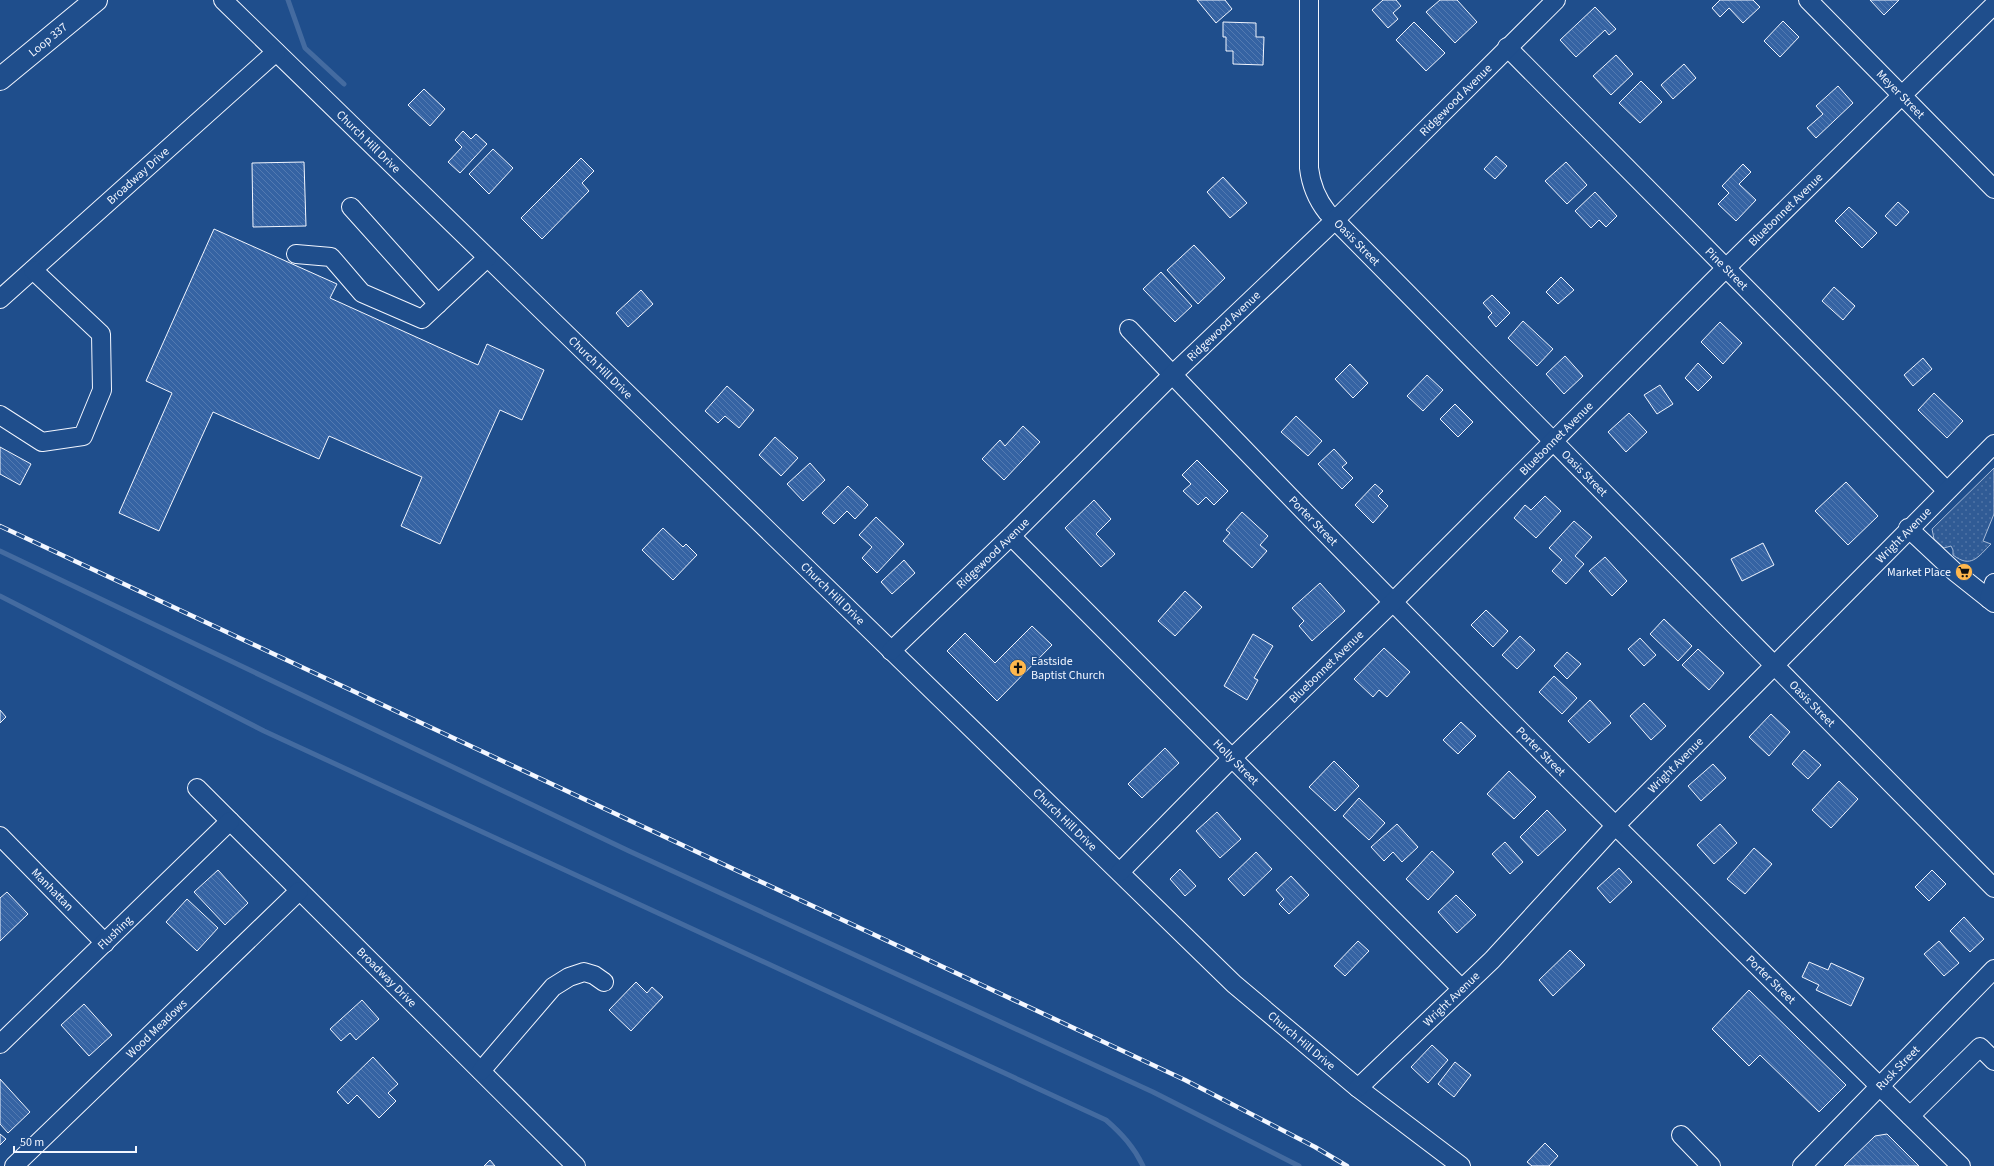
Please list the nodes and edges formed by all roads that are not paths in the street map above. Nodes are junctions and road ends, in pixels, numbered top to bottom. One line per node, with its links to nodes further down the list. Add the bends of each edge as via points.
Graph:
1 (96, 0): 9 (main road, Loop 337)
2 (223, 0): 8 (street, Church Hill Drive)
3 (1309, 0): 13 (street, Oasis Street, via 1311,183 1317,200)
4 (1556, 0): 7 (street, Ridgewood Avenue)
5 (1808, 0): 10 (street, Meyer Street)
6 (1994, 5): 10 (street, Bluebonnet Avenue)
7 (1507, 47): 13 (street, Ridgewood Avenue); 16 (street, Pine Street)
8 (276, 52): 15 (street, Church Hill Drive); 17 (street, Broadway Drive)
9 (0, 79)
10 (1902, 96): 11 (street, Meyer Street); 16 (street, Bluebonnet Avenue)
11 (1994, 189)
12 (351, 207): 19 (street)
13 (1334, 221): 21 (street, Ridgewood Avenue); 23 (street, Oasis Street)
14 (296, 254): 19 (street, via 331,257 362,293 422,319)
15 (487, 258): 19 (street); 30 (street, Church Hill Drive)
16 (1726, 268): 23 (street, Bluebonnet Avenue); 25 (street, Pine Street)
17 (33, 270): 18 (street, Broadway Drive); 22 (street, via 101,334 102,390 83,436 42,442)
18 (0, 299)
19 (438, 304)
20 (1129, 329): 21 (street, Porter Street)
21 (1172, 375): 27 (street, Ridgewood Avenue); 29 (street, Porter Street)
22 (0, 415)
23 (1554, 442): 29 (street, Bluebonnet Avenue); 31 (street, Oasis Street)
24 (1994, 444): 25 (street, Wright Avenue)
25 (1946, 490): 26 (street, Wright Avenue)
26 (1908, 528): 28 (street, via 1955,572); 31 (street, Wright Avenue)
27 (1011, 536): 30 (street, Ridgewood Avenue); 32 (street, Holly Street)
28 (1992, 595)
29 (1393, 602): 32 (street, Bluebonnet Avenue); 35 (street, Porter Street)
30 (891, 651): 37 (street, Church Hill Drive)
31 (1774, 665): 35 (street, Wright Avenue); 38 (street, Oasis Street)
32 (1232, 758): 37 (street, Bluebonnet Avenue); 43 (street, Holly Street)
33 (197, 788): 34 (street, Broadway Drive)
34 (230, 821): 39 (street, Broadway Drive); 40 (street, Flushing)
35 (1615, 826): 43 (street, Wright Avenue, via 1492,960); 47 (street, Porter Street)
36 (0, 836): 40 (street, Manhattan)
37 (1120, 872): 48 (street, Church Hill Drive, via 1234,984)
38 (1994, 888)
39 (299, 891): 46 (street, Broadway Drive); 51 (street, Wood Meadows)
40 (105, 943): 44 (street, Flushing)
41 (1994, 969): 47 (street, Rusk Street)
42 (604, 982): 46 (street, via 584,972 569,977 553,987)
43 (1461, 988): 48 (street, Wright Avenue)
44 (0, 1044)
45 (1994, 1061): 49 (street, via 1980,1047)
46 (481, 1071): 52 (street, Broadway Drive)
47 (1880, 1086): 49 (street, Porter Street); 55 (street, Rusk Street)
48 (1358, 1088): 53 (street, Church Hill Drive)
49 (1910, 1116): 56 (street, Porter Street)
50 (1680, 1135): 54 (street)
51 (14, 1166)
52 (576, 1166)
53 (1461, 1166)
54 (1711, 1166)
55 (1802, 1166)
56 (1961, 1166)

